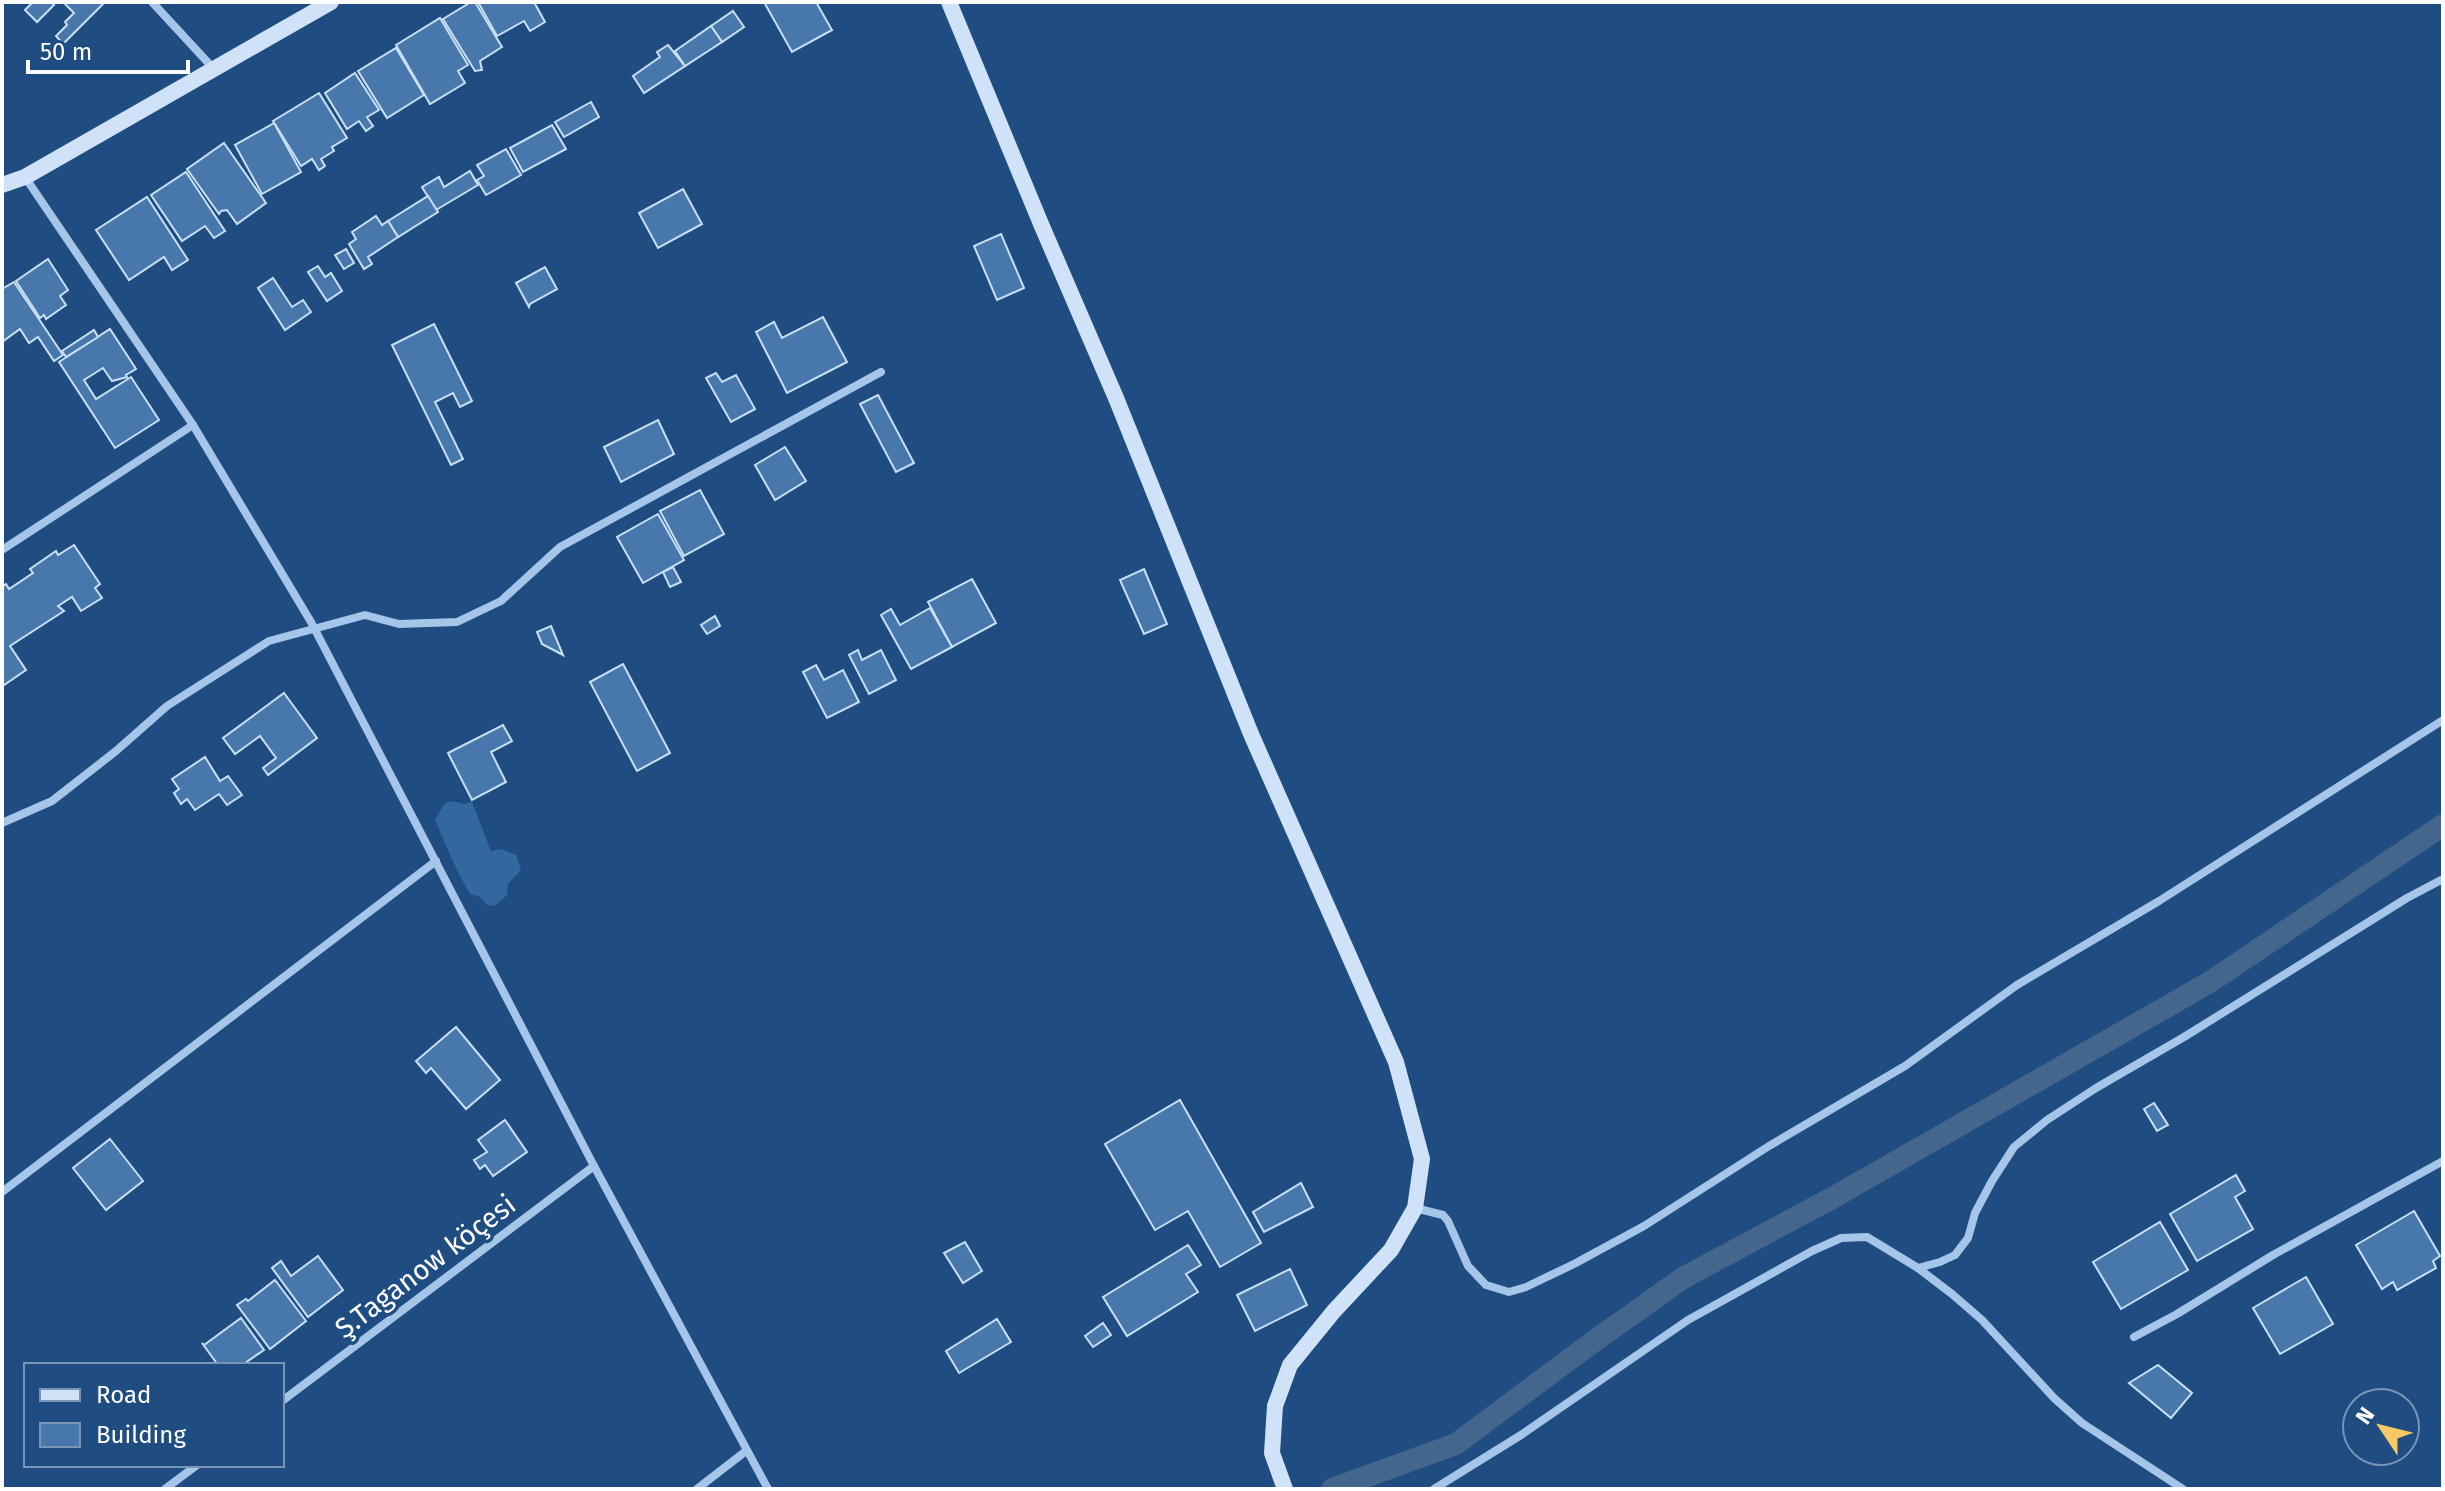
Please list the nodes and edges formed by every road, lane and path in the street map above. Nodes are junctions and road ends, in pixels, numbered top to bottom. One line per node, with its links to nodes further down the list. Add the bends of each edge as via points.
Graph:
1 (152, 2): 4 (street)
2 (331, 2): 4 (street)
3 (949, 2): 18 (street, via 1251,734 1396,1062 1422,1159)
4 (213, 68): 5 (street)
5 (25, 177): 6 (street); 8 (street)
6 (2, 185)
7 (881, 372): 10 (street, via 560,547 501,601 457,622 399,624 365,615)
8 (193, 425): 9 (street); 10 (street)
9 (2, 550)
10 (315, 628): 12 (street, via 269,641 225,668 167,706 52,801); 13 (street)
11 (2443, 720): 18 (street, via 2017,985 1905,1066 1644,1226 1550,1276 1509,1292 1486,1285 1468,1266 1443,1215)
12 (2, 823)
13 (436, 861): 16 (street); 17 (street)
14 (2443, 879): 19 (street, via 2047,1120 2014,1147 1955,1255)
15 (2443, 1161): 20 (street)
16 (594, 1166): 21 (street, Ş.Taganow köçesi); 22 (street)
17 (2, 1192)
18 (1415, 1208): 27 (street, via 1391,1250 1290,1365 1275,1406 1272,1453)
19 (1918, 1268): 28 (street, via 1867,1237 1841,1238 1812,1251 1688,1320); 29 (street, via 1982,1320 2082,1423)
20 (2134, 1337)
21 (284, 1399)
22 (746, 1451): 25 (street); 26 (street)
23 (194, 1467): 24 (street)
24 (165, 1489)
25 (697, 1489)
26 (768, 1489)
27 (1285, 1489)
28 (1434, 1489)
29 (2183, 1489)

